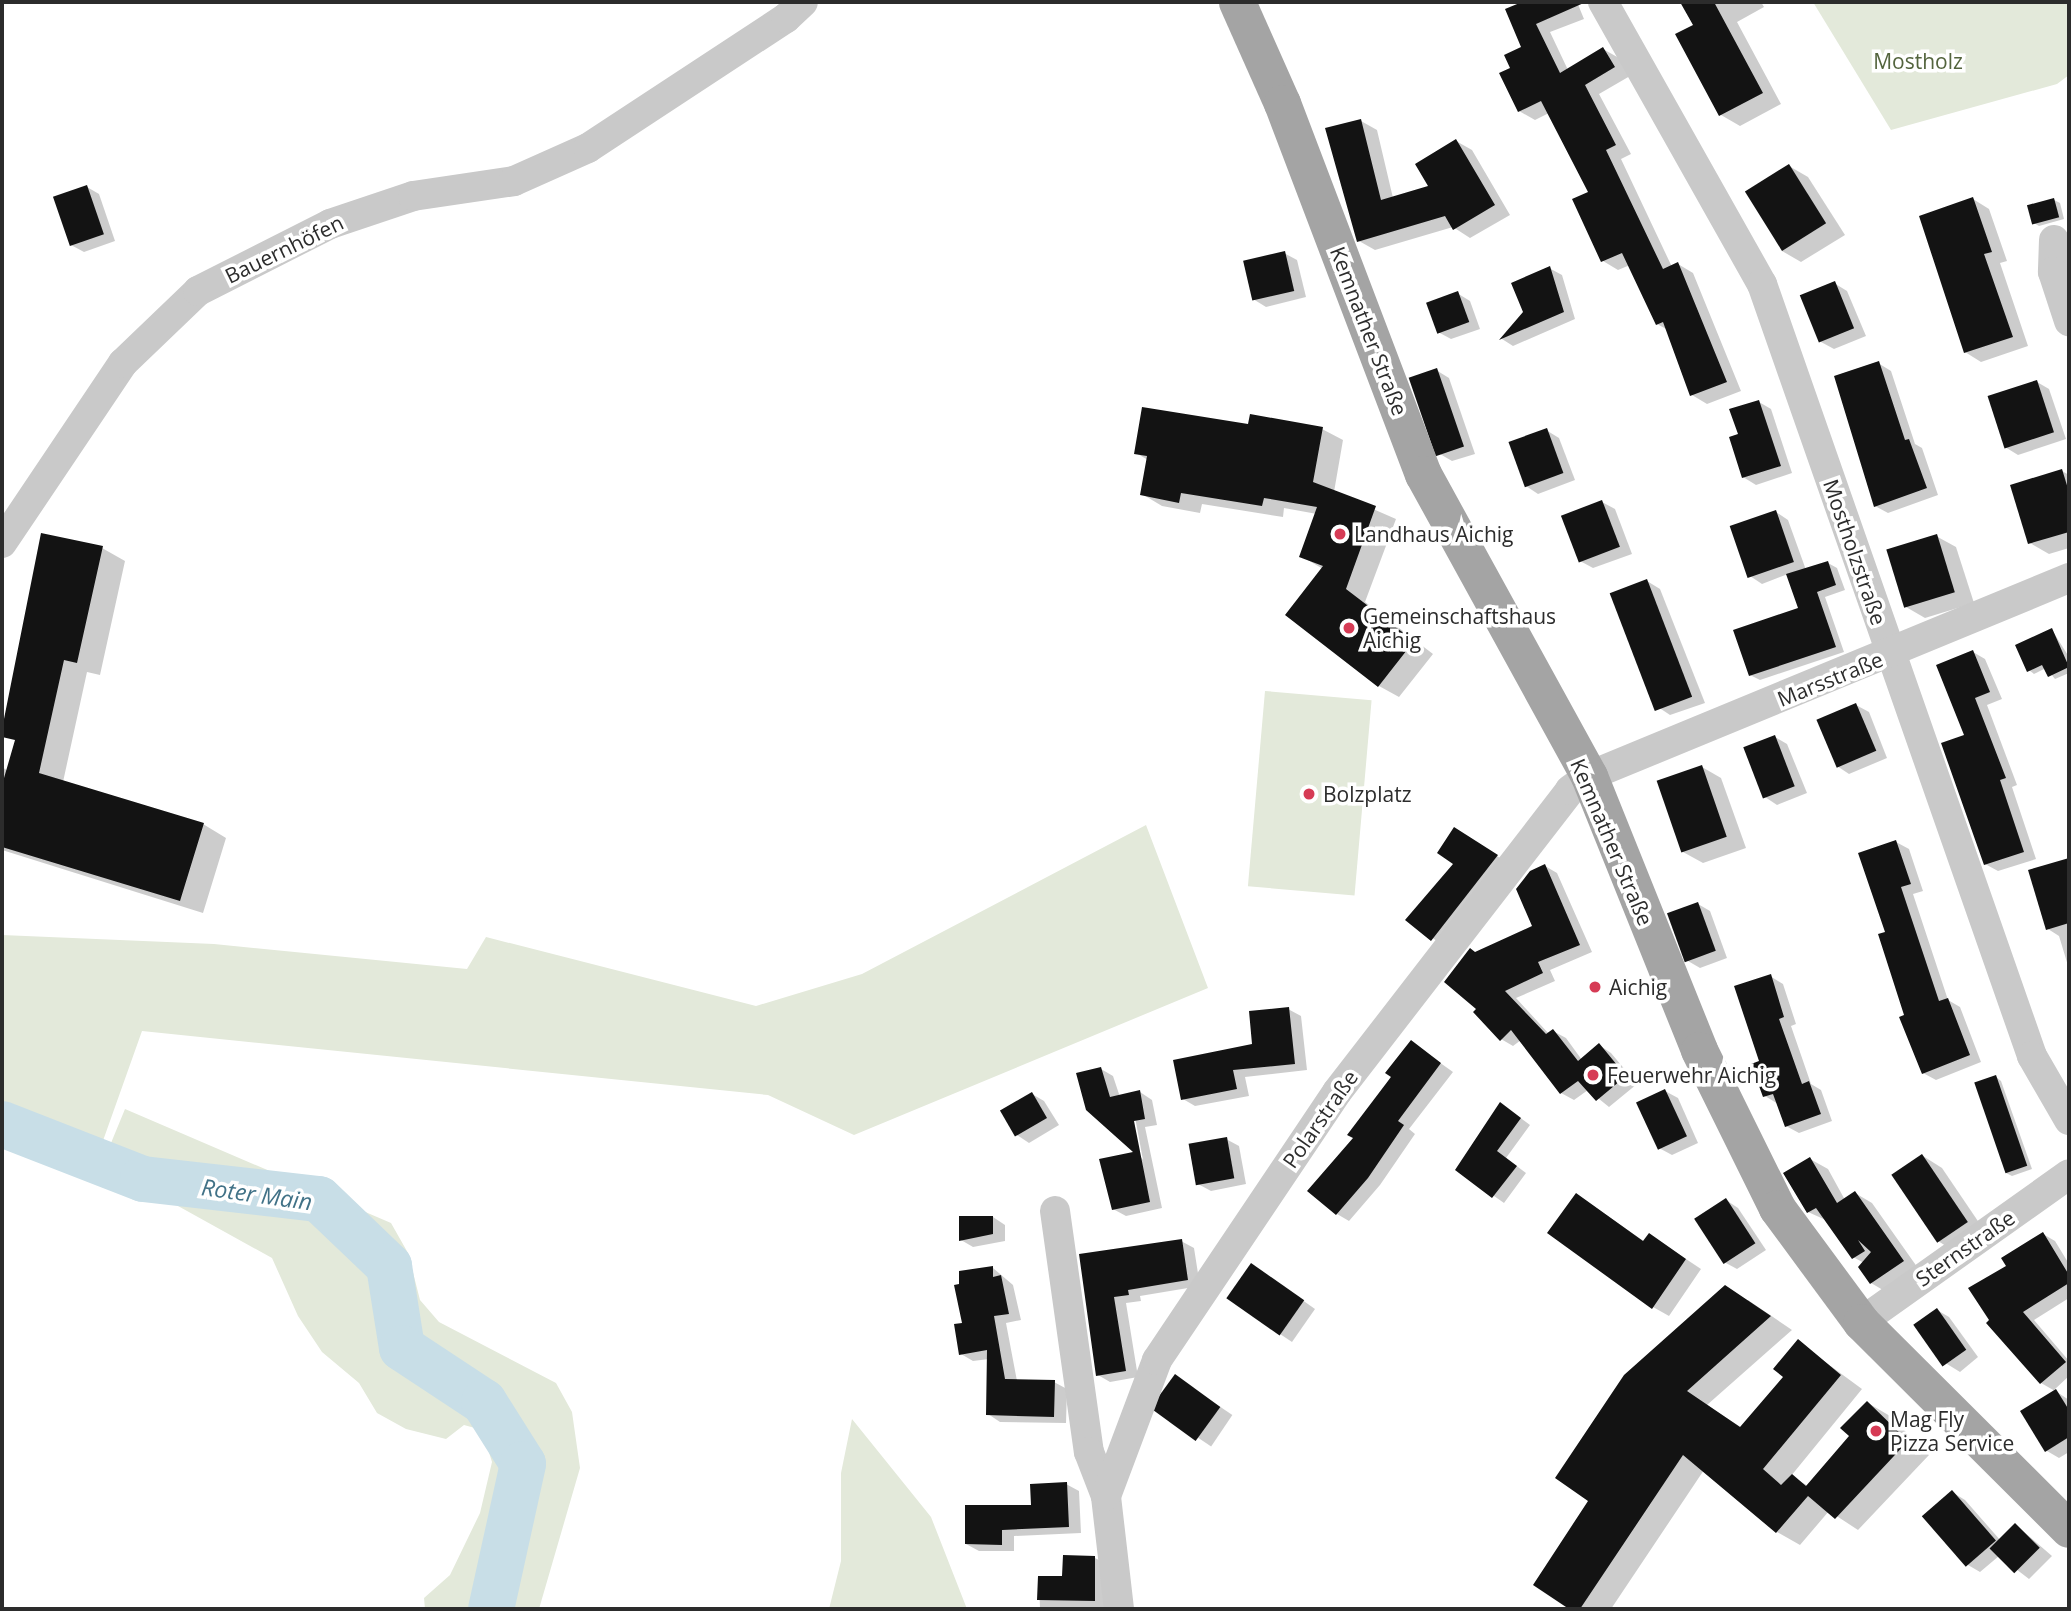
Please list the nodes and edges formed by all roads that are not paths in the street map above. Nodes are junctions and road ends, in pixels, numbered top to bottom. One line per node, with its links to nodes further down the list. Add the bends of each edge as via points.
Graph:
1 (803, 2): 6 (street, Bauernhöfen, via 786,18 588,148 514,181 414,197 330,224 198,291 124,363)
2 (1237, 2): 9 (main road, Kemnather Straße, via 1282,103 1423,474)
3 (1602, 2): 8 (street, Mostholzstraße, via 1762,284)
4 (2054, 240): 5 (street, via 2053,272)
5 (2069, 321)
6 (2, 543)
7 (2069, 578): 8 (street, Marsstraße)
8 (1890, 655): 9 (street, Marsstraße); 10 (street, Mostholzstraße, via 2032,1056)
9 (1588, 776): 13 (main road, Kemnather Straße, via 1665,969 1733,1120 1777,1208); 14 (street, Polarstraße, via 1570,790 1307,1135 1157,1360)
10 (2069, 1120)
11 (2069, 1174): 13 (street, Sternstraße)
12 (1055, 1211): 14 (street, Polarstraße, via 1088,1452)
13 (1861, 1322): 15 (main road, Kemnather Straße)
14 (1106, 1496): 16 (street, Polarstraße)
15 (2069, 1530)
16 (1119, 1609)

